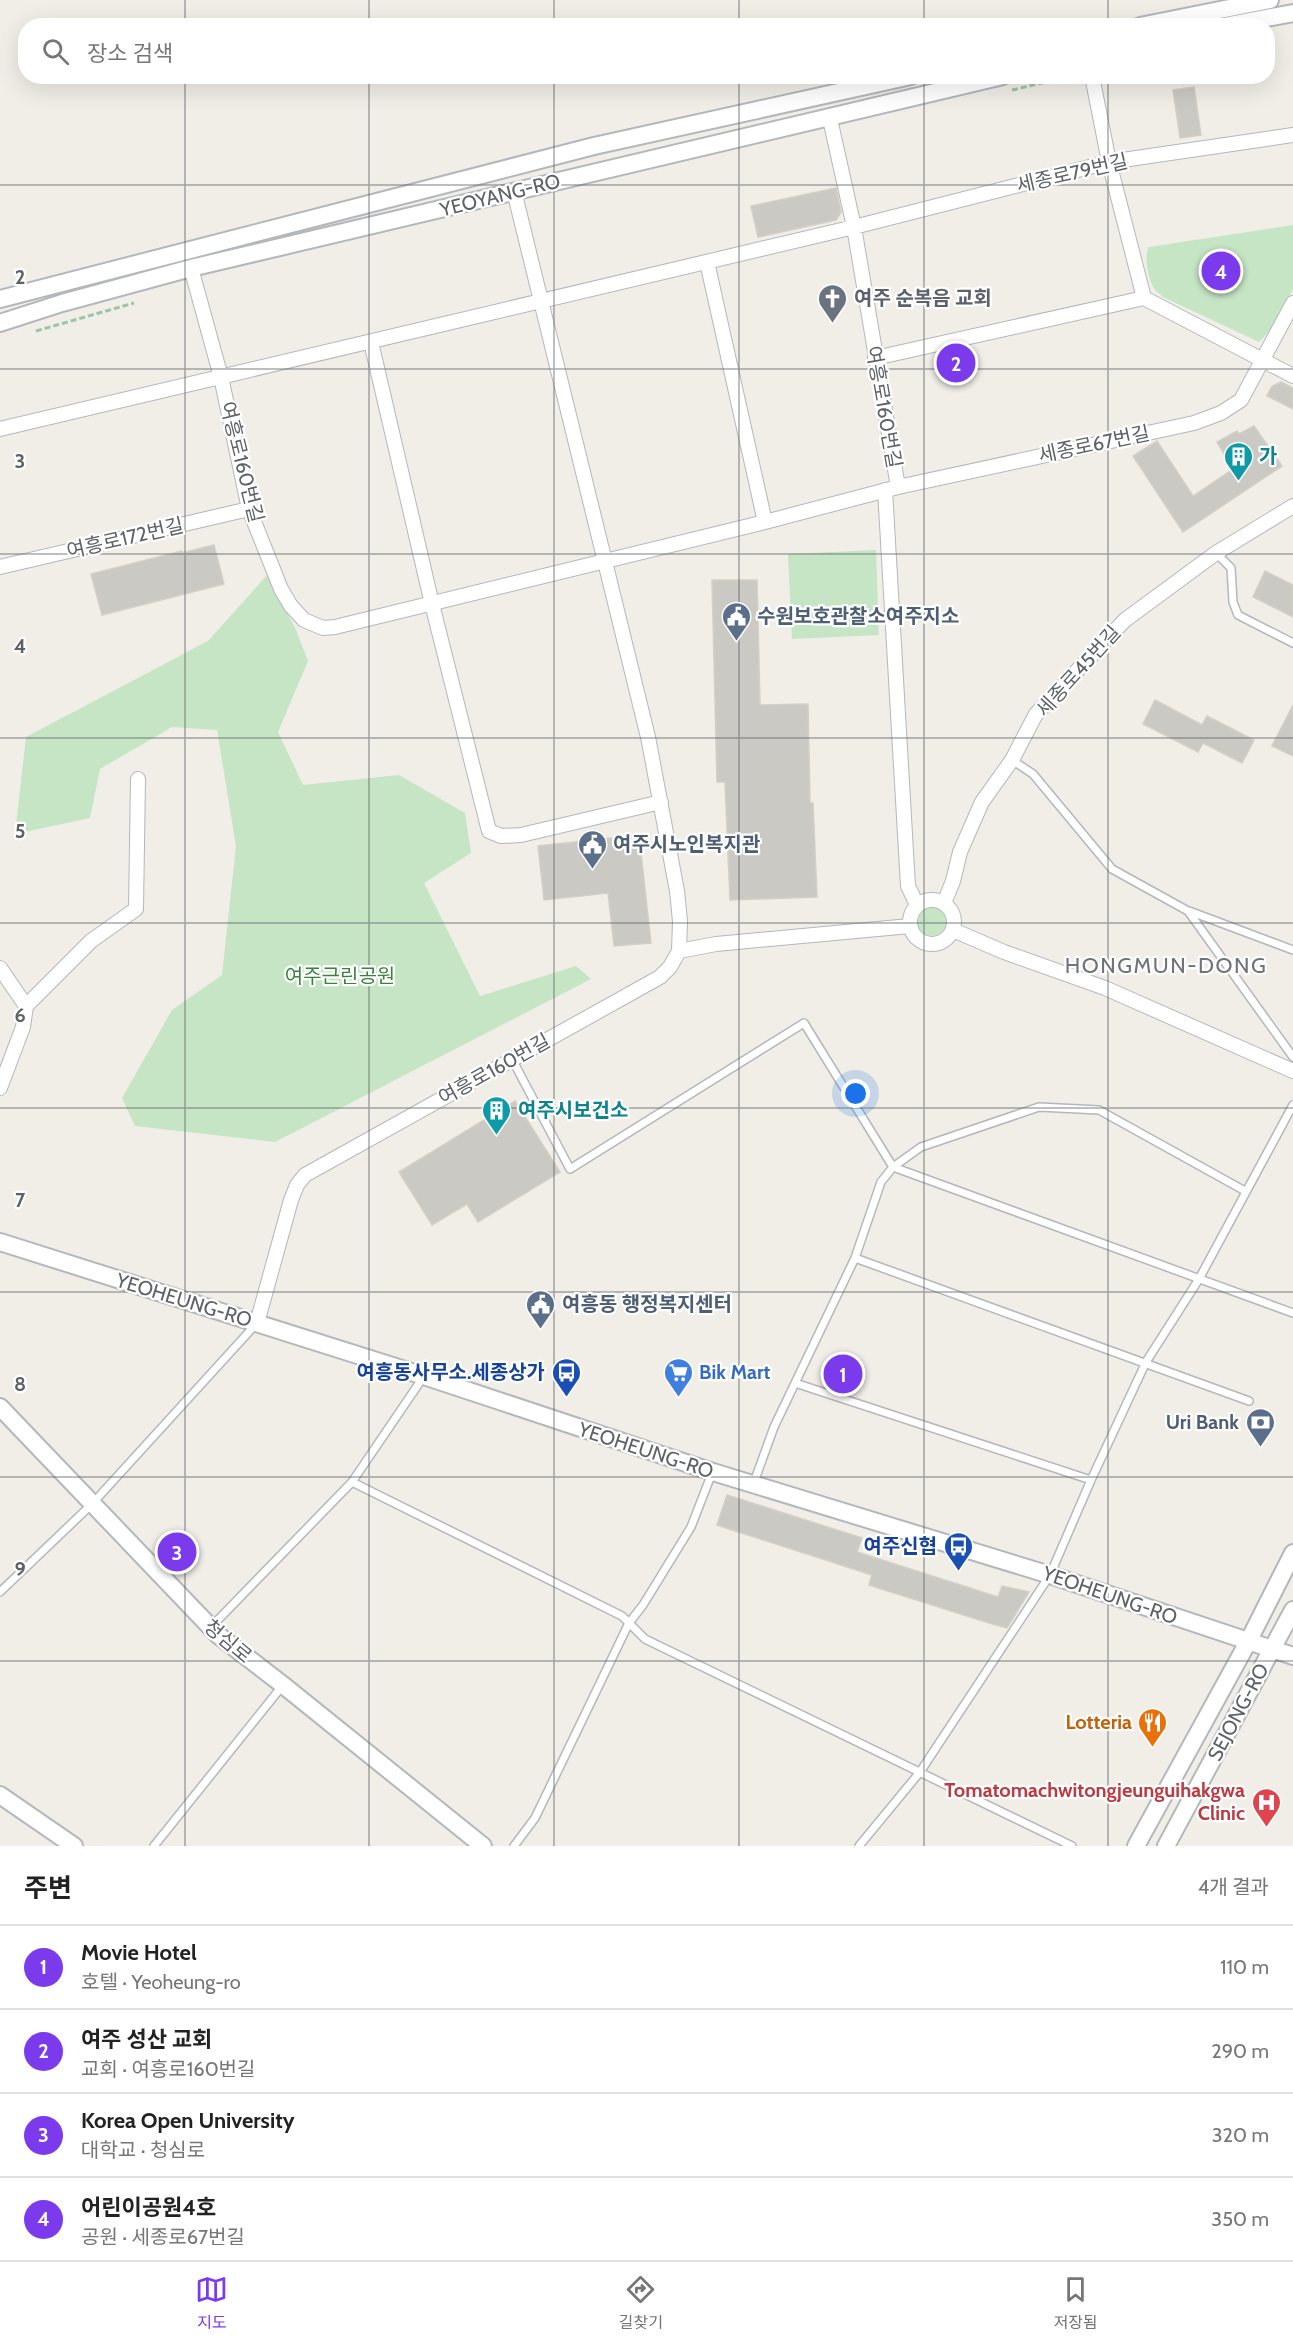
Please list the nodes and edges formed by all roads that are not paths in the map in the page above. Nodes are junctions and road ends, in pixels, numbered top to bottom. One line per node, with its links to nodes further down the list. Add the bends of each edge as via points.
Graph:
1 (1270, 0): 2 (street)
2 (1252, 8): 3 (street); 4 (street); 5 (street)
3 (1293, 14)
4 (1190, 18)
5 (1236, 18)
6 (875, 84): 12 (street, YEOYANG-RO)
7 (971, 84): 9 (street, YEOYANG-RO)
8 (1094, 84): 11 (street)
9 (830, 119): 13 (street, YEOYANG-RO); 14 (street, 여흥로160번길)
10 (1293, 135): 11 (street, 세종로79번길)
11 (1109, 162): 14 (street, 세종로79번길); 17 (street)
12 (508, 168): 13 (street); 18 (street, YEOYANG-RO)
13 (514, 192): 16 (street, YEOYANG-RO); 19 (street)
14 (854, 227): 15 (street, 여흥로160번길); 23 (street, 여흥로160번길)
15 (707, 262): 19 (street, 여흥로160번길); 31 (street)
16 (191, 268): 21 (street, YEOYANG-RO); 26 (street, 여흥로160번길)
17 (1144, 298): 23 (street); 24 (street)
18 (0, 299)
19 (542, 301): 22 (street, 여흥로160번길); 33 (street)
20 (1293, 303): 24 (street)
21 (0, 322)
22 (371, 342): 26 (street, 여흥로160번길); 35 (street)
23 (875, 358): 28 (street, 여흥로160번길)
24 (1263, 361): 25 (street); 28 (street, 세종로67번길, via 1240,400 1221,413 1194,423)
25 (1293, 376)
26 (221, 377): 27 (street); 30 (street, 여흥로160번길)
27 (0, 429)
28 (891, 489): 31 (street, 여흥로160번길); 41 (street, via 908,886)
29 (1293, 506): 32 (street, 세종로45번길)
30 (249, 509): 34 (street, 여흥로172번길); 35 (street, 여흥로160번길, via 281,589 304,620 323,628 335,627)
31 (765, 522): 33 (street, 여흥로160번길)
32 (1216, 553): 36 (lane, via 1231,568 1233,602 1238,615); 37 (street, 세종로45번길, via 1125,620 1036,714)
33 (605, 561): 35 (street, 여흥로160번길); 39 (street)
34 (0, 567)
35 (432, 604): 39 (street, via 489,831 501,836 521,835)
36 (1293, 643)
37 (1012, 760): 40 (street, 세종로45번길, via 982,802); 42 (lane, via 1033,774 1112,869)
38 (138, 778): 48 (street, via 136,909 91,941)
39 (661, 802): 46 (street, via 677,891)
40 (944, 903): 41 (street, via 930,900); 44 (street, via 953,915)
41 (917, 905): 43 (street)
42 (1188, 911): 45 (lane); 49 (lane)
43 (910, 926): 44 (street, via 916,938 929,944 944,941); 46 (street)
44 (953, 930): 51 (street, via 1105,988)
45 (1293, 950)
46 (679, 951): 50 (street, 여흥로160번길, via 660,977)
47 (0, 968): 48 (street)
48 (26, 1006): 52 (street, via 23,1027)
49 (1293, 1057)
50 (512, 1059): 54 (lane, via 570,1169 804,1023); 60 (street, 여흥로160번길, via 305,1175 291,1200)
51 (1293, 1071)
52 (0, 1088)
53 (1293, 1105): 55 (lane)
54 (893, 1167): 55 (lane, via 921,1147 1039,1107 1099,1110); 57 (lane, via 880,1182); 58 (lane)
55 (1245, 1191): 58 (lane)
56 (0, 1242): 60 (street, YEOHEUNG-RO)
57 (855, 1258): 61 (lane); 63 (lane)
58 (1199, 1279): 59 (lane); 61 (lane)
59 (1293, 1313)
60 (257, 1323): 62 (street, YEOHEUNG-RO); 70 (lane)
61 (1146, 1362): 64 (lane); 67 (lane)
62 (424, 1376): 66 (street, YEOHEUNG-RO); 68 (lane)
63 (795, 1383): 67 (lane); 69 (lane)
64 (1249, 1401)
65 (0, 1407): 70 (street, 청심로)
66 (712, 1472): 69 (street, YEOHEUNG-RO); 75 (lane, via 691,1527)
67 (1090, 1480): 72 (lane)
68 (352, 1482): 75 (lane, via 622,1616); 76 (lane)
69 (753, 1485): 72 (street, YEOHEUNG-RO)
70 (92, 1504): 73 (lane); 76 (street, 청심로)
71 (1293, 1553): 77 (street)
72 (1050, 1575): 77 (street, YEOHEUNG-RO); 81 (lane)
73 (0, 1592)
74 (1293, 1610): 78 (street, SEJONG-RO)
75 (629, 1623): 81 (lane, via 645,1639); 86 (lane, via 534,1818)
76 (210, 1628): 80 (street, 청심로)
77 (1248, 1642): 78 (street, YEOHEUNG-RO); 89 (street)
78 (1272, 1650): 79 (street, YEOHEUNG-RO); 90 (street, SEJONG-RO)
79 (1293, 1656)
80 (283, 1685): 84 (lane); 85 (street, 청심로)
81 (920, 1773): 87 (lane); 88 (lane)
82 (0, 1795): 83 (street)
83 (74, 1846)
84 (154, 1846)
85 (483, 1846)
86 (514, 1846)
87 (859, 1846)
88 (1072, 1846)
89 (1136, 1846)
90 (1166, 1846)

